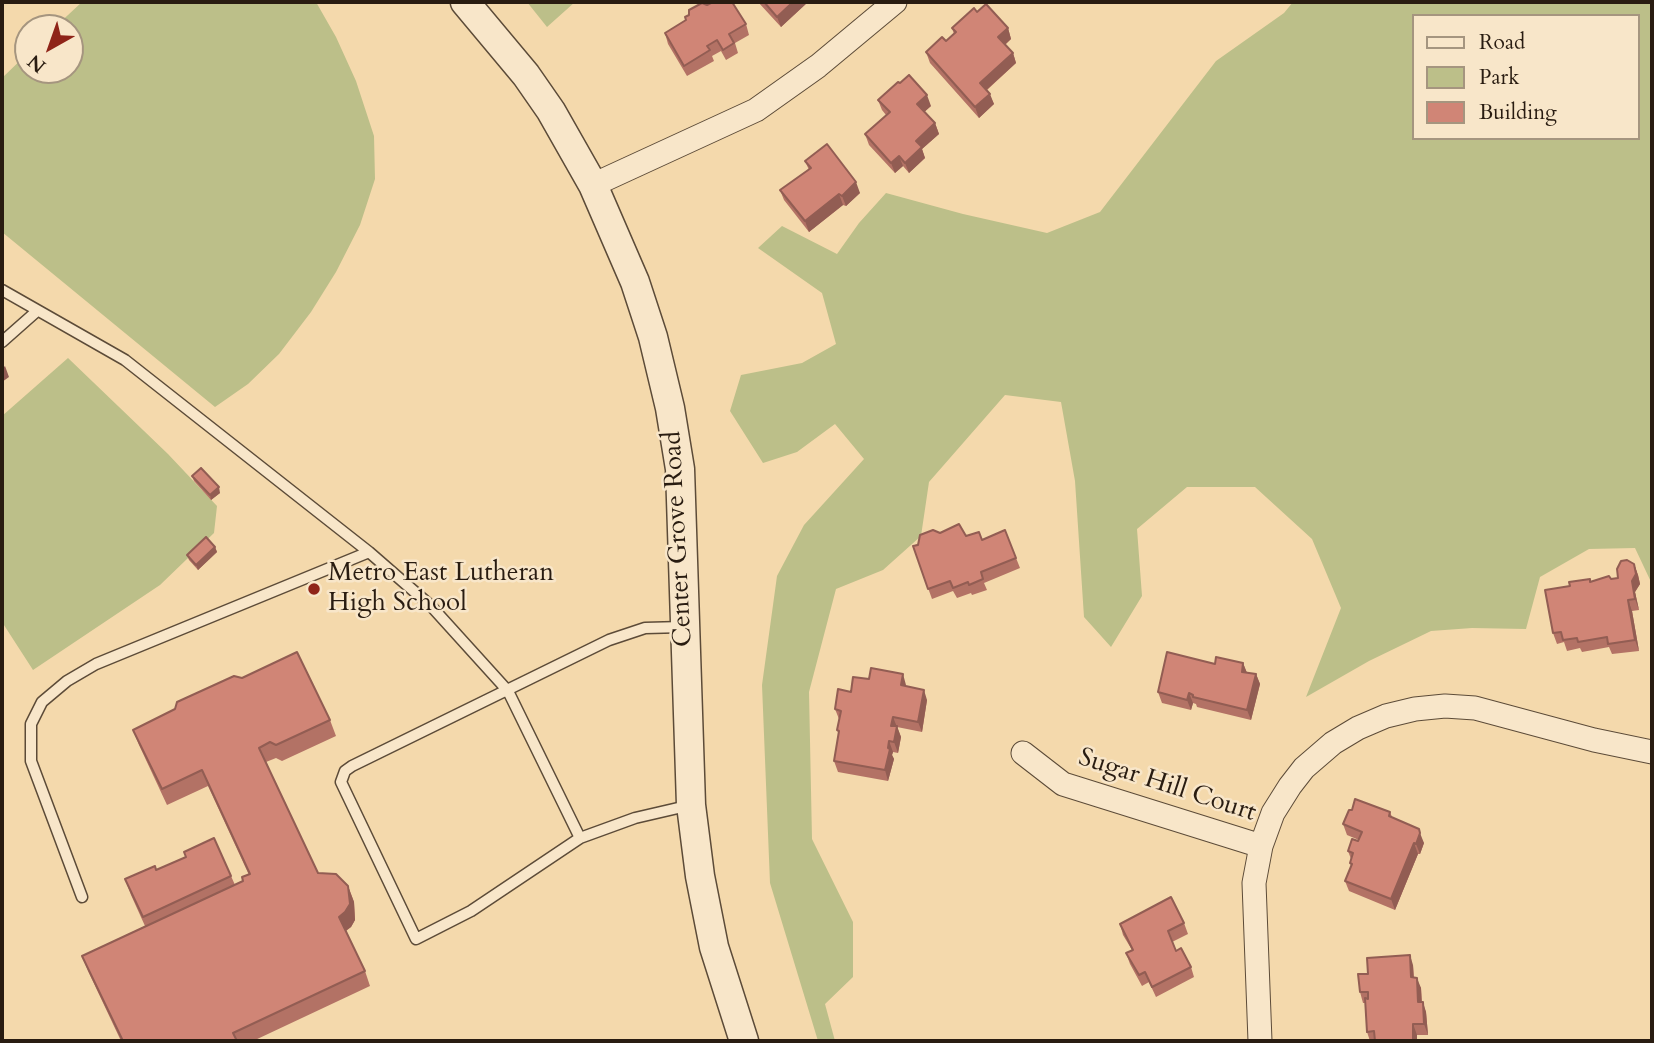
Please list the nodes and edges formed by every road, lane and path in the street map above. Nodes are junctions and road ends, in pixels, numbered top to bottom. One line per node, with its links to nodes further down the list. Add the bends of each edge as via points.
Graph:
1 (465, 2): 3 (street, Center Grove Road, via 526,75)
2 (895, 2): 3 (street, via 756,110)
3 (593, 185): 8 (street, Center Grove Road, via 635,282 670,408 680,469)
4 (2, 290): 5 (lane)
5 (37, 311): 6 (lane); 7 (lane, via 125,360)
6 (2, 342)
7 (369, 552): 9 (lane, via 431,607); 15 (lane, via 96,664 42,702 31,724 31,761)
8 (685, 627): 9 (lane, via 626,633); 12 (street, Center Grove Road)
9 (508, 691): 13 (lane); 13 (lane, via 352,766 342,776 343,787 416,939 471,911)
10 (1652, 752): 14 (street, via 1475,708 1415,709 1358,727 1332,743 1290,786 1273,813)
11 (1023, 753): 14 (street, Sugar Hill Court, via 1063,784)
12 (691, 805): 13 (lane); 16 (street, Center Grove Road, via 714,947)
13 (580, 838)
14 (1261, 846): 17 (street, via 1254,883)
15 (82, 897)
16 (744, 1041)
17 (1260, 1041)

